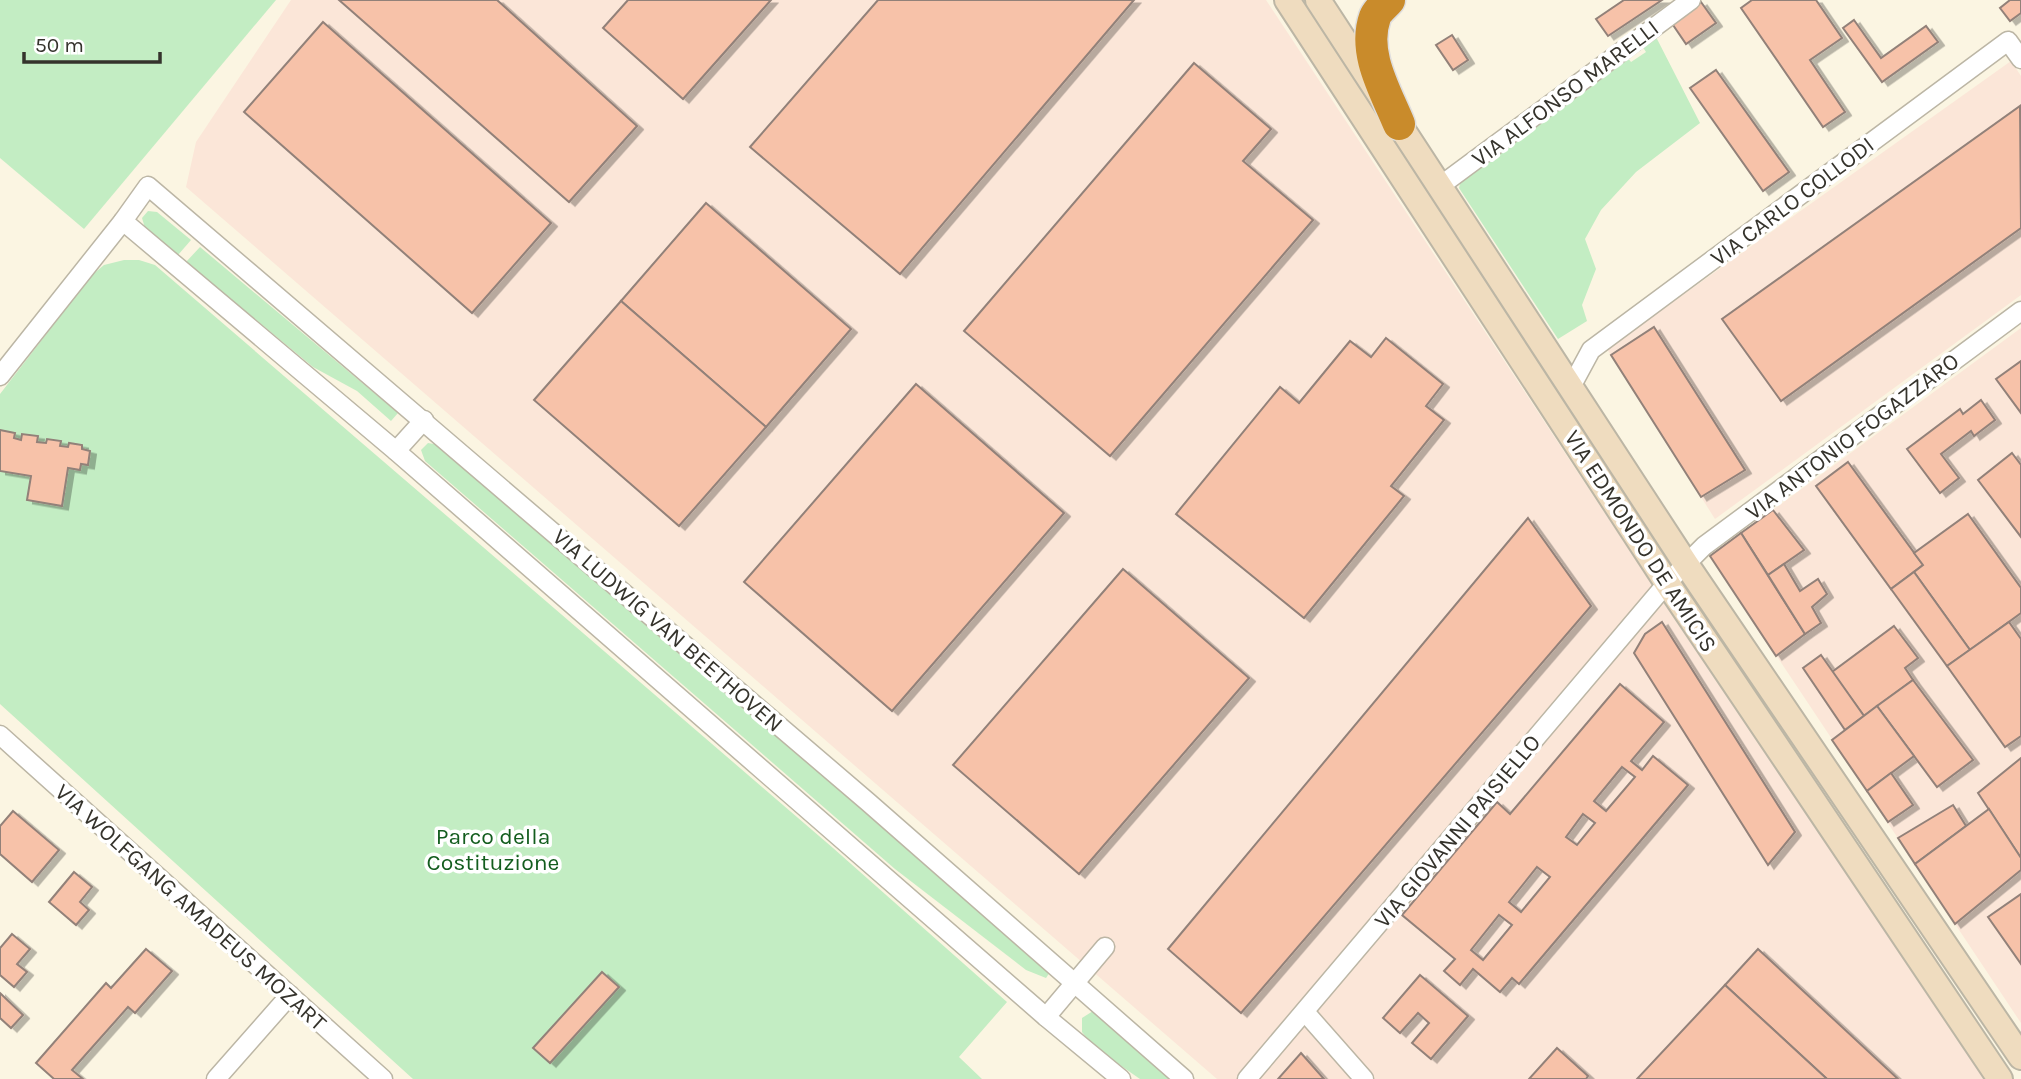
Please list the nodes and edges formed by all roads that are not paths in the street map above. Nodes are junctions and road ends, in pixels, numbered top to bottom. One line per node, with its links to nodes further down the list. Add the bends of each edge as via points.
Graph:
1 (1286, 0): 15 (main road, VIA EDMONDO DE AMICIS)
2 (1318, 0): 6 (main road, VIA EDMONDO DE AMICIS)
3 (1390, 0): 6 (highway, via 1375,16 1372,40 1374,63)
4 (1691, 0): 7 (street, VIA ALFONSO MARELLI)
5 (2021, 59): 11 (street, VIA CARLO COLLODI, via 2008,41 1591,350)
6 (1399, 124): 7 (main road, VIA EDMONDO DE AMICIS)
7 (1440, 186): 11 (main road, VIA EDMONDO DE AMICIS)
8 (123, 221): 10 (street); 12 (street, VIA LUDWIG VAN BEETHOVEN, via 148,186); 13 (street, VIA LUDWIG VAN BEETHOVEN)
9 (2021, 310): 14 (street, VIA ANTONIO FOGAZZARO)
10 (0, 376)
11 (1571, 387): 14 (main road, VIA EDMONDO DE AMICIS)
12 (424, 419): 13 (street); 18 (street, VIA LUDWIG VAN BEETHOVEN)
13 (396, 451): 21 (street, VIA LUDWIG VAN BEETHOVEN)
14 (1686, 564): 15 (street, VIA ANTONIO FOGAZZARO); 22 (main road, VIA EDMONDO DE AMICIS)
15 (1667, 583): 20 (street, VIA GIOVANNI PAISIELLO); 29 (main road, VIA EDMONDO DE AMICIS)
16 (0, 735): 19 (street, VIA WOLFGANG AMADEUS MOZART)
17 (1105, 947): 18 (street)
18 (1076, 982): 21 (street); 26 (street, VIA LUDWIG VAN BEETHOVEN)
19 (290, 995): 23 (street); 24 (street, VIA WOLFGANG AMADEUS MOZART)
20 (1305, 1012): 27 (street, VIA GIOVANNI PAISIELLO); 28 (street)
21 (1046, 1017): 25 (street, VIA LUDWIG VAN BEETHOVEN)
22 (2021, 1057)
23 (216, 1079)
24 (383, 1079)
25 (1121, 1079)
26 (1184, 1079)
27 (1247, 1079)
28 (1364, 1079)
29 (2000, 1079)

